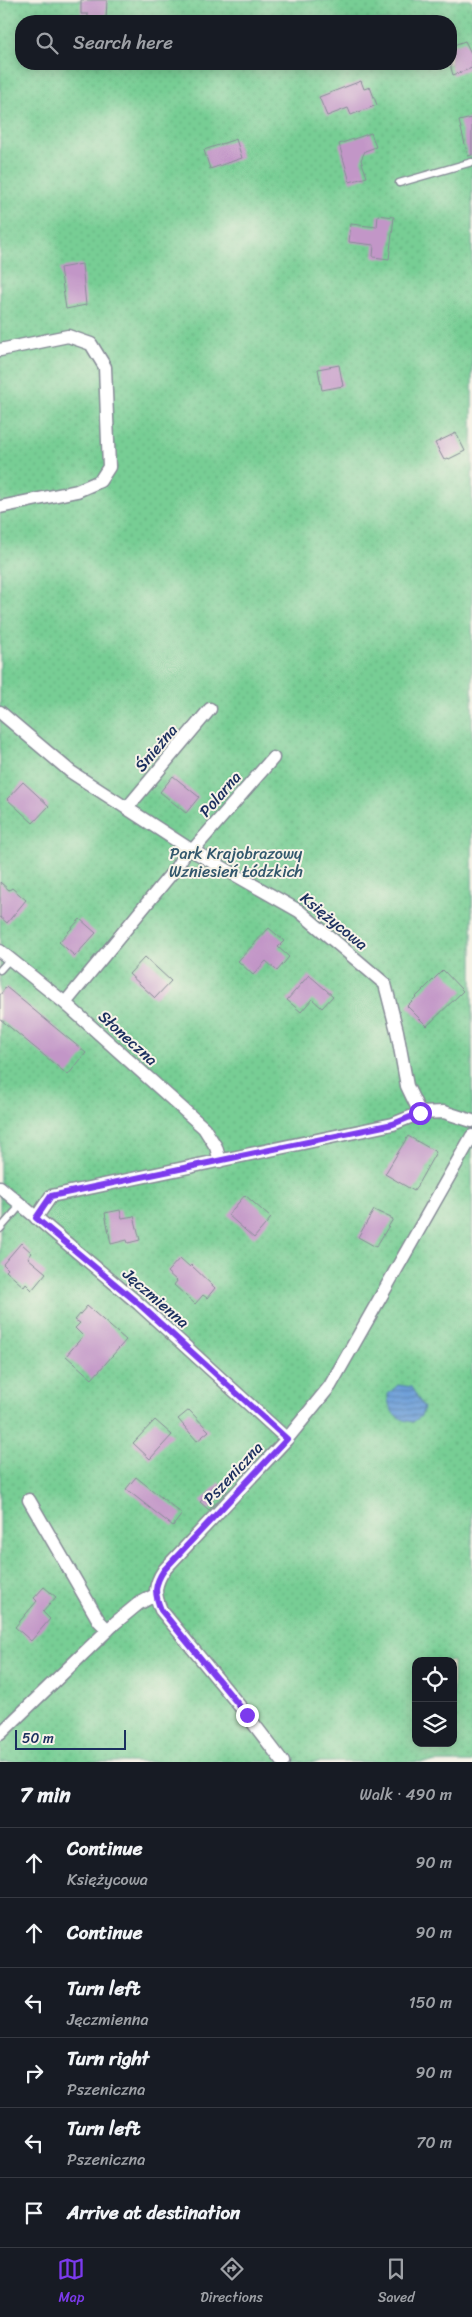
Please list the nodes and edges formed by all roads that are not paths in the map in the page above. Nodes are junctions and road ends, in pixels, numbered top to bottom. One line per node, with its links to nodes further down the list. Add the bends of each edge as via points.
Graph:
1 (472, 162): 2 (lane)
2 (399, 183)
3 (0, 350): 4 (street, via 68,336 91,344 104,367 109,467 100,481 77,491)
4 (0, 507)
5 (210, 709): 8 (street, Śnieżna)
6 (0, 712): 8 (street, Księżycowa, via 71,772)
7 (272, 758): 9 (street, Polarna)
8 (127, 808): 9 (street, Księżycowa)
9 (190, 850): 12 (street, Polarna); 13 (street, Księżycowa, via 299,911 385,984 407,1086)
10 (5, 955): 11 (lane); 12 (street, Słoneczna)
11 (0, 970)
12 (65, 1003): 16 (street, Słoneczna, via 204,1128 216,1147)
13 (420, 1113): 14 (street, via 444,1112); 16 (street, via 393,1124)
14 (472, 1121)
15 (472, 1136): 21 (street, Pszeniczna, via 330,1386)
16 (220, 1161): 19 (street, via 51,1196)
17 (0, 1188): 18 (street, Jęczmienna)
18 (21, 1205): 19 (street, Jęczmienna); 20 (lane)
19 (36, 1218): 21 (street, Jęczmienna, via 139,1304)
20 (0, 1229)
21 (287, 1439): 23 (street, Pszeniczna, via 164,1570 156,1582)
22 (29, 1500): 24 (street)
23 (155, 1596): 24 (street, via 138,1604); 26 (street, via 161,1610)
24 (108, 1630): 25 (street)
25 (0, 1734)
26 (283, 1762)

